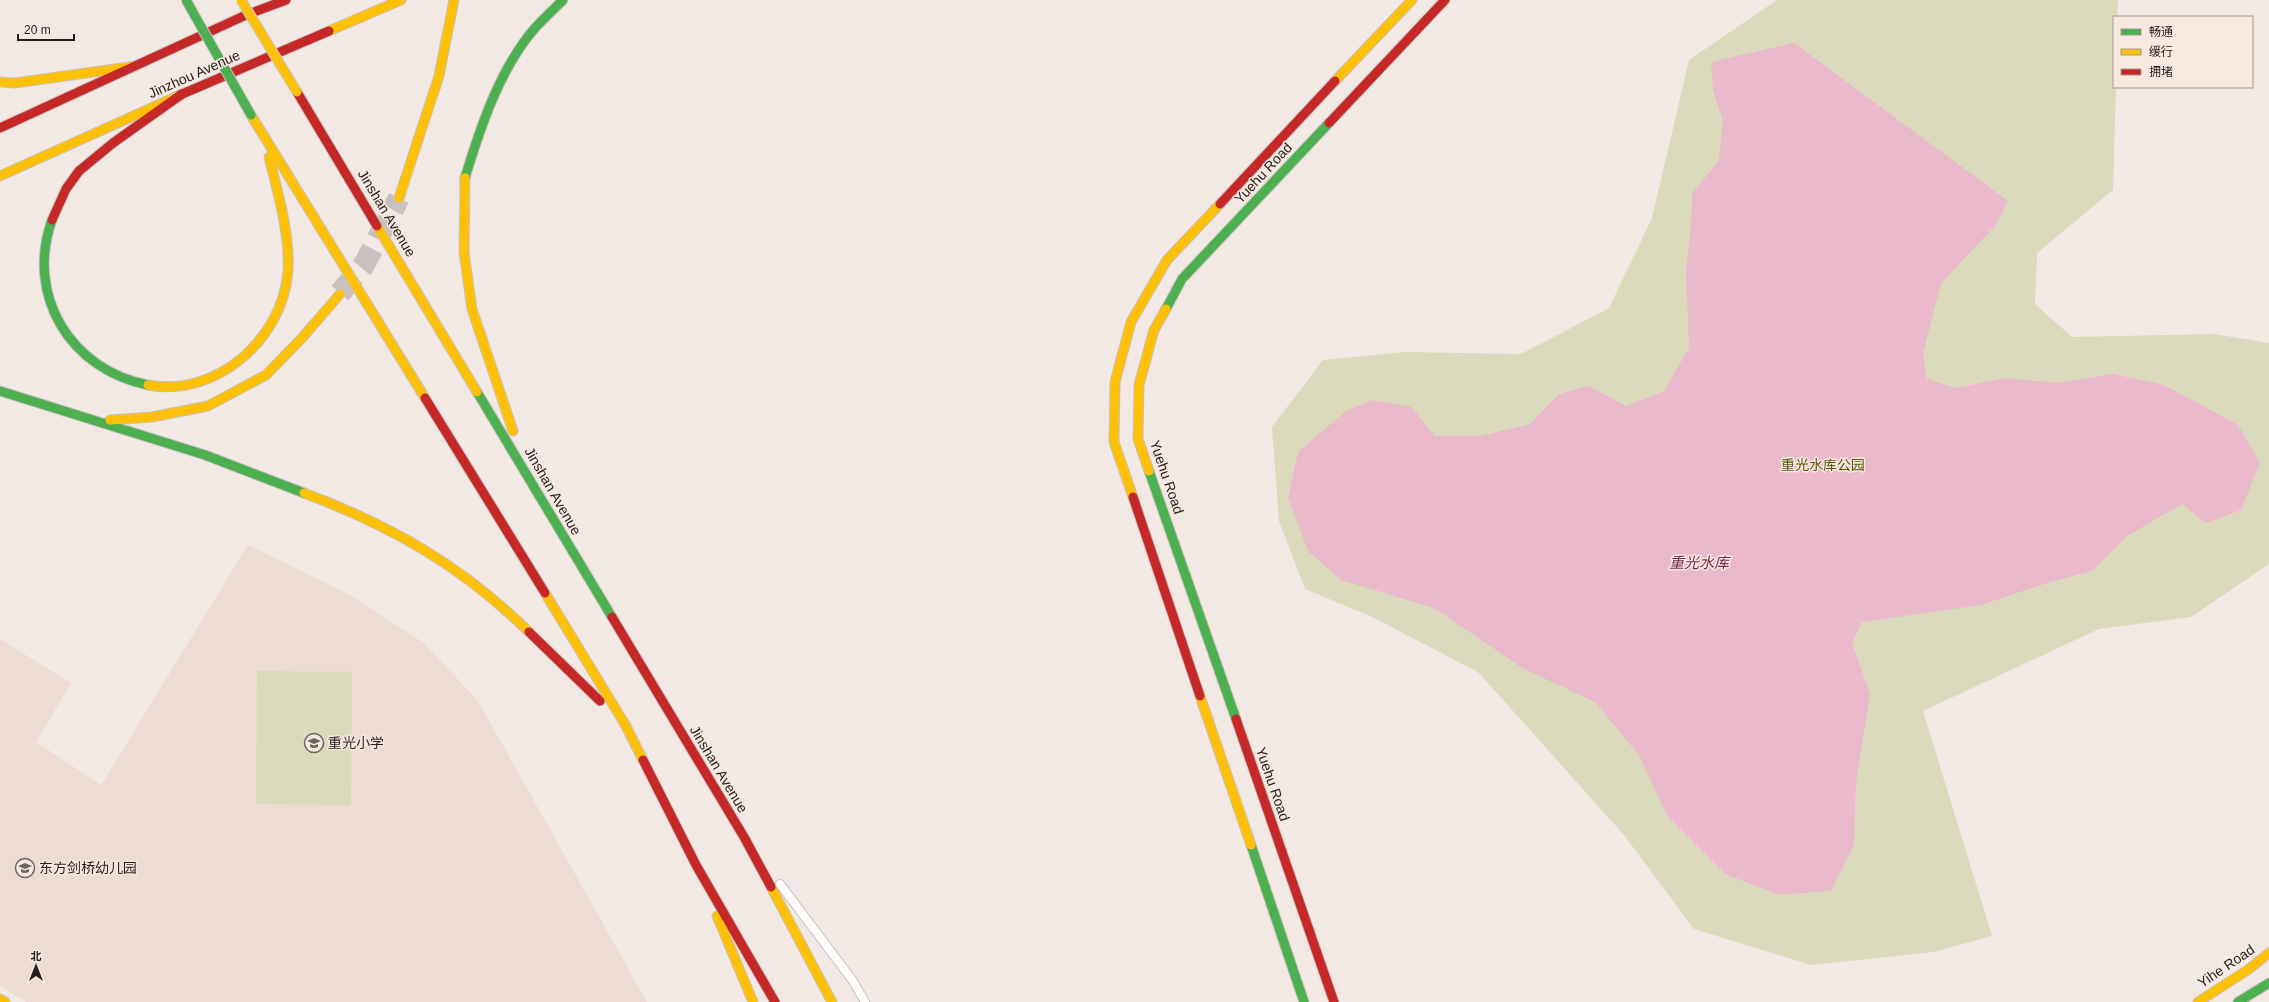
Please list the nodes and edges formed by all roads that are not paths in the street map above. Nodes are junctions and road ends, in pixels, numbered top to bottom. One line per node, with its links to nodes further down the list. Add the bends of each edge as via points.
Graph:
1 (186, 0): 13 (main road, bridge)
2 (241, 0): 19 (main road, Jinshan Avenue, bridge)
3 (285, 0): 9 (main road, via 246,15)
4 (401, 0): 11 (main road, Jinzhou Avenue)
5 (454, 0): 15 (main road, via 451,30 435,94)
6 (563, 0): 19 (main road, via 534,29 510,63 478,133 466,179 464,252 472,309 490,369)
7 (1412, 0): 31 (main road, Yuehu Road, via 1167,260 1131,322 1115,382 1114,442)
8 (1445, 0): 32 (main road, Yuehu Road, via 1182,279 1154,330 1139,386 1138,439)
9 (136, 66): 10 (main road, via 15,84); 12 (main road)
10 (0, 82)
11 (182, 94): 13 (main road, via 102,151 74,176 57,204 45,240 44,280 53,311 71,342 92,362 121,380 155,388 191,385 222,373 251,354 265,333 283,300 288,266 284,217); 14 (main road, Jinzhou Avenue)
12 (0, 128)
13 (263, 135): 20 (main road)
14 (0, 176)
15 (399, 198)
16 (340, 294): 18 (main road, via 266,375 208,406 152,417)
17 (0, 391): 18 (main road)
18 (101, 421): 20 (main road, via 206,455 340,506 383,526 445,561 503,606)
19 (529, 477): 21 (main road, Jinshan Avenue)
20 (626, 726): 22 (main road)
21 (744, 837): 29 (main road, Jinshan Avenue); 30 (lane, via 853,981)
22 (696, 865): 27 (main road); 28 (main road)
23 (2269, 954): 33 (main road, Yihe Road)
24 (2269, 983): 34 (main road)
25 (0, 999): 26 (main road)
26 (5, 1002)
27 (753, 1002)
28 (775, 1002)
29 (832, 1002)
30 (865, 1002)
31 (1304, 1002)
32 (1334, 1002)
33 (2198, 1002)
34 (2238, 1002)

